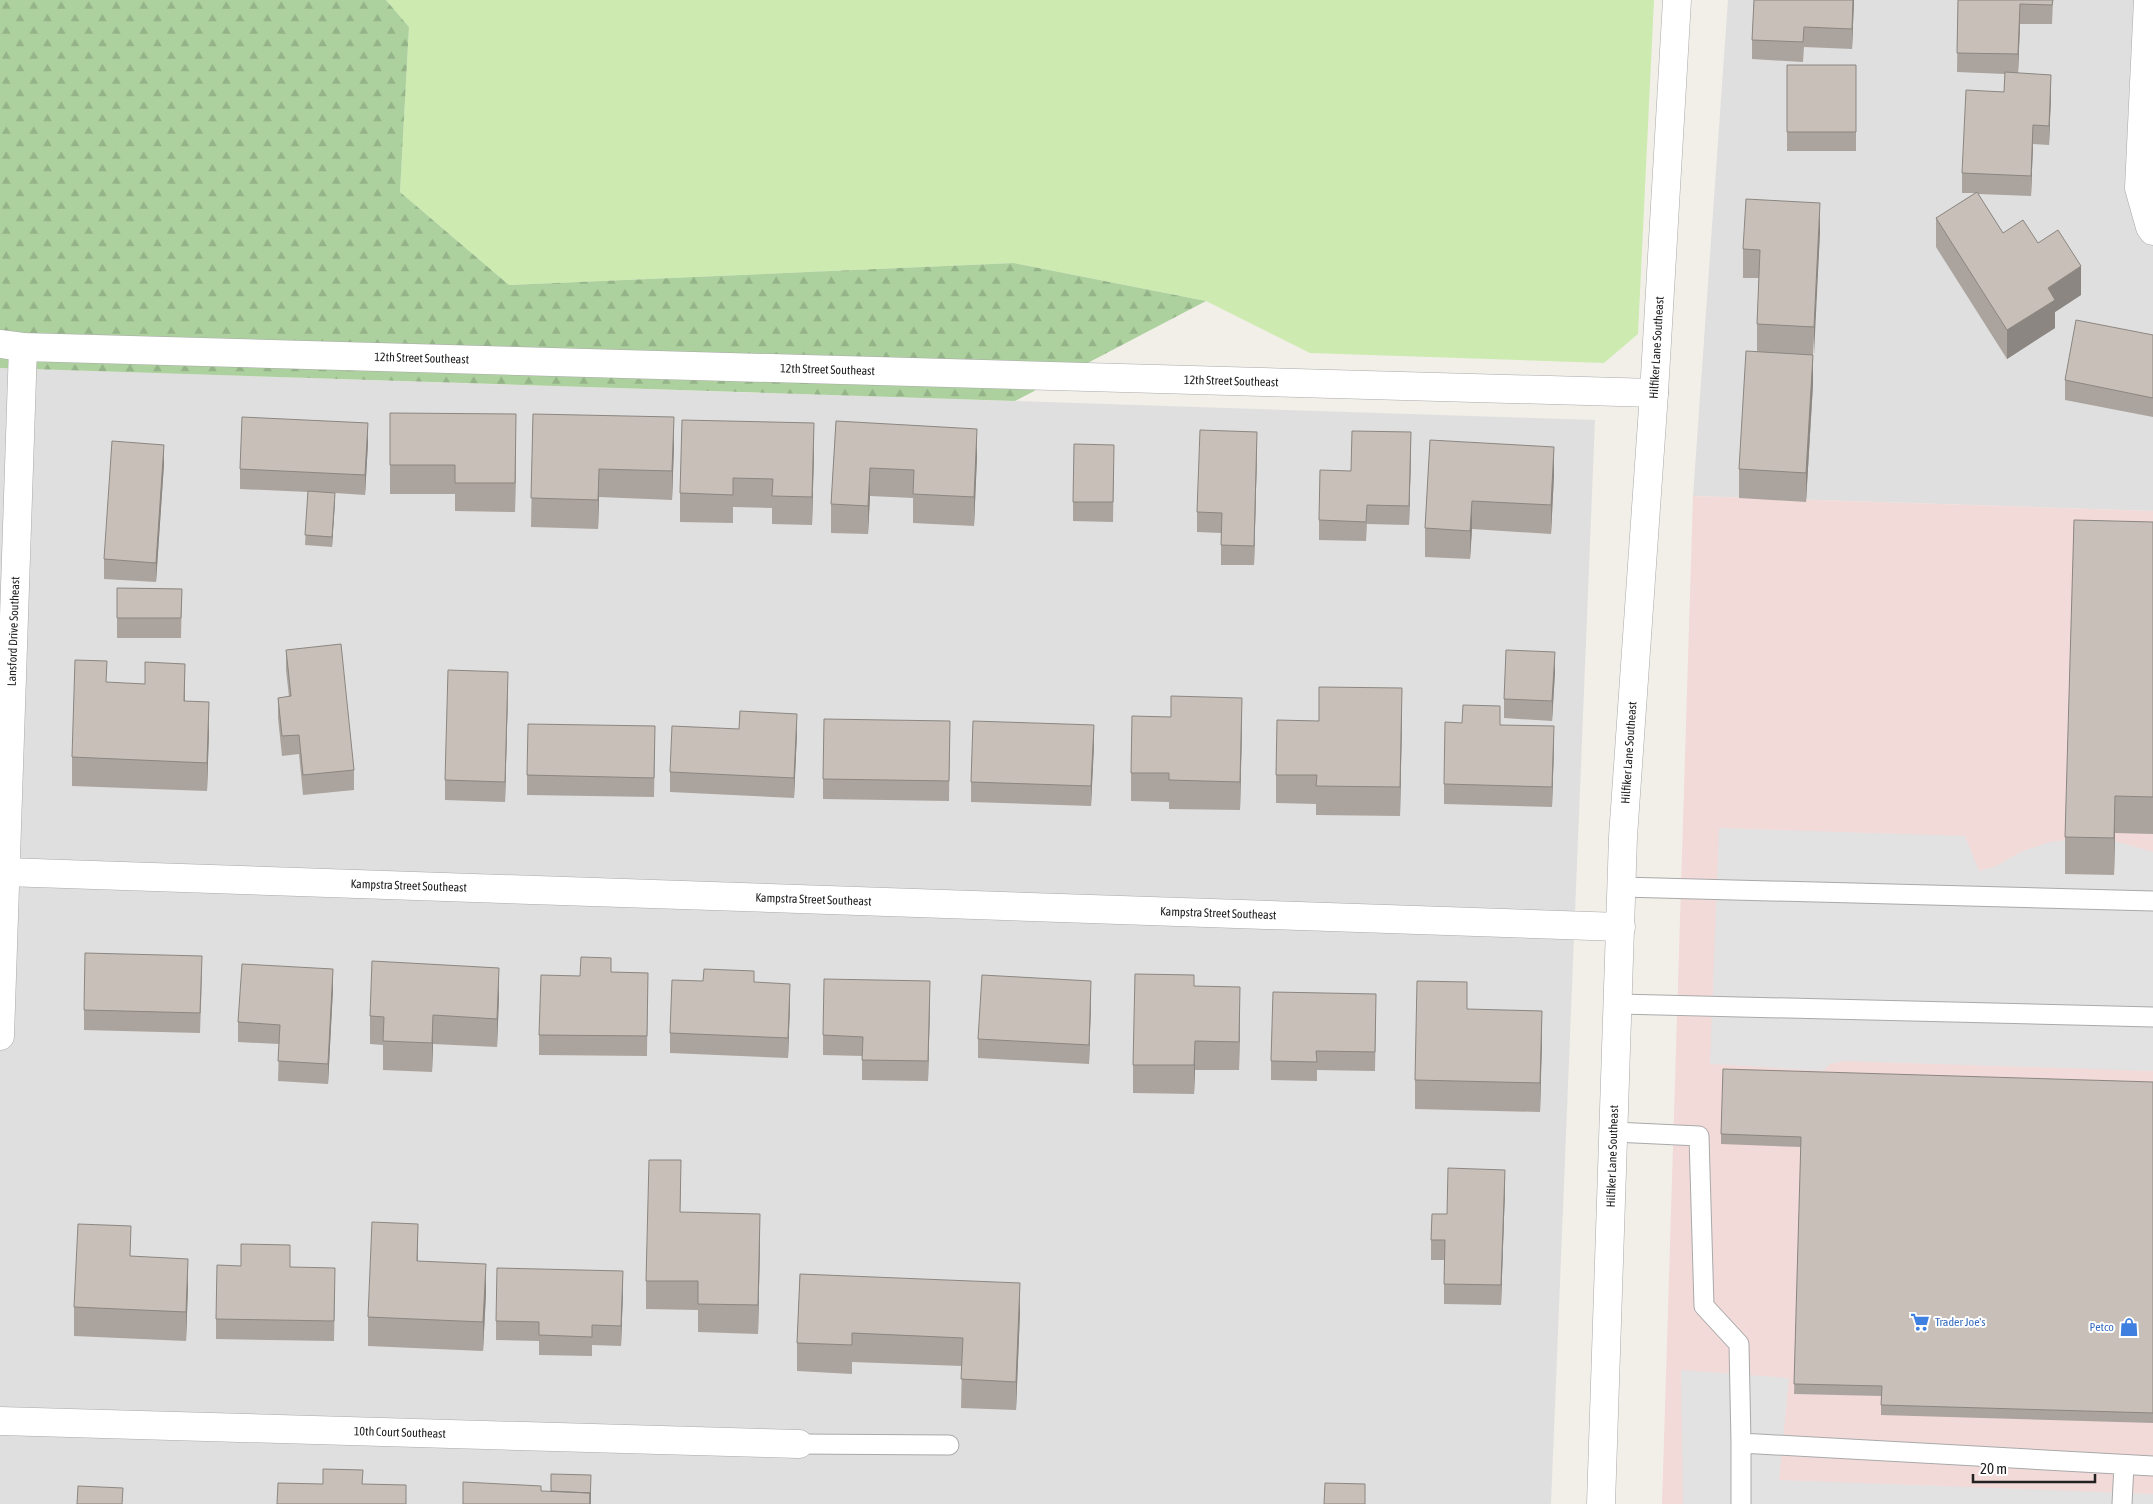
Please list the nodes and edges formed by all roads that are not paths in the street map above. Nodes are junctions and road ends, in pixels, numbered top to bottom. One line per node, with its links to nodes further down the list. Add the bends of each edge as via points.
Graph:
1 (1677, 0): 5 (street, Hilfiker Lane Southeast)
2 (2148, 0): 3 (street, via 2139,188)
3 (2153, 232)
4 (12, 346): 5 (street, 12th Street Southeast); 6 (street, Lansford Drive Southeast)
5 (1654, 393): 7 (street, Hilfiker Lane Southeast)
6 (5, 872): 9 (street, Kampstra Street Southeast); 12 (street, Lansford Drive Southeast)
7 (1622, 887): 8 (lane); 9 (street, Hilfiker Lane Southeast)
8 (2153, 901)
9 (1621, 927): 10 (street, Hilfiker Lane Southeast)
10 (1619, 1004): 11 (lane); 13 (street, Hilfiker Lane Southeast)
11 (2153, 1017)
12 (0, 1036)
13 (1614, 1132): 15 (lane, via 1699,1136 1704,1306 1739,1344); 20 (street, Hilfiker Lane Southeast)
14 (0, 1421): 16 (street, 10th Court Southeast)
15 (1741, 1443): 18 (lane); 21 (lane)
16 (799, 1444): 17 (lane)
17 (949, 1445)
18 (2124, 1465): 19 (lane); 22 (lane)
19 (2153, 1466)
20 (1602, 1504)
21 (1741, 1504)
22 (2122, 1504)

